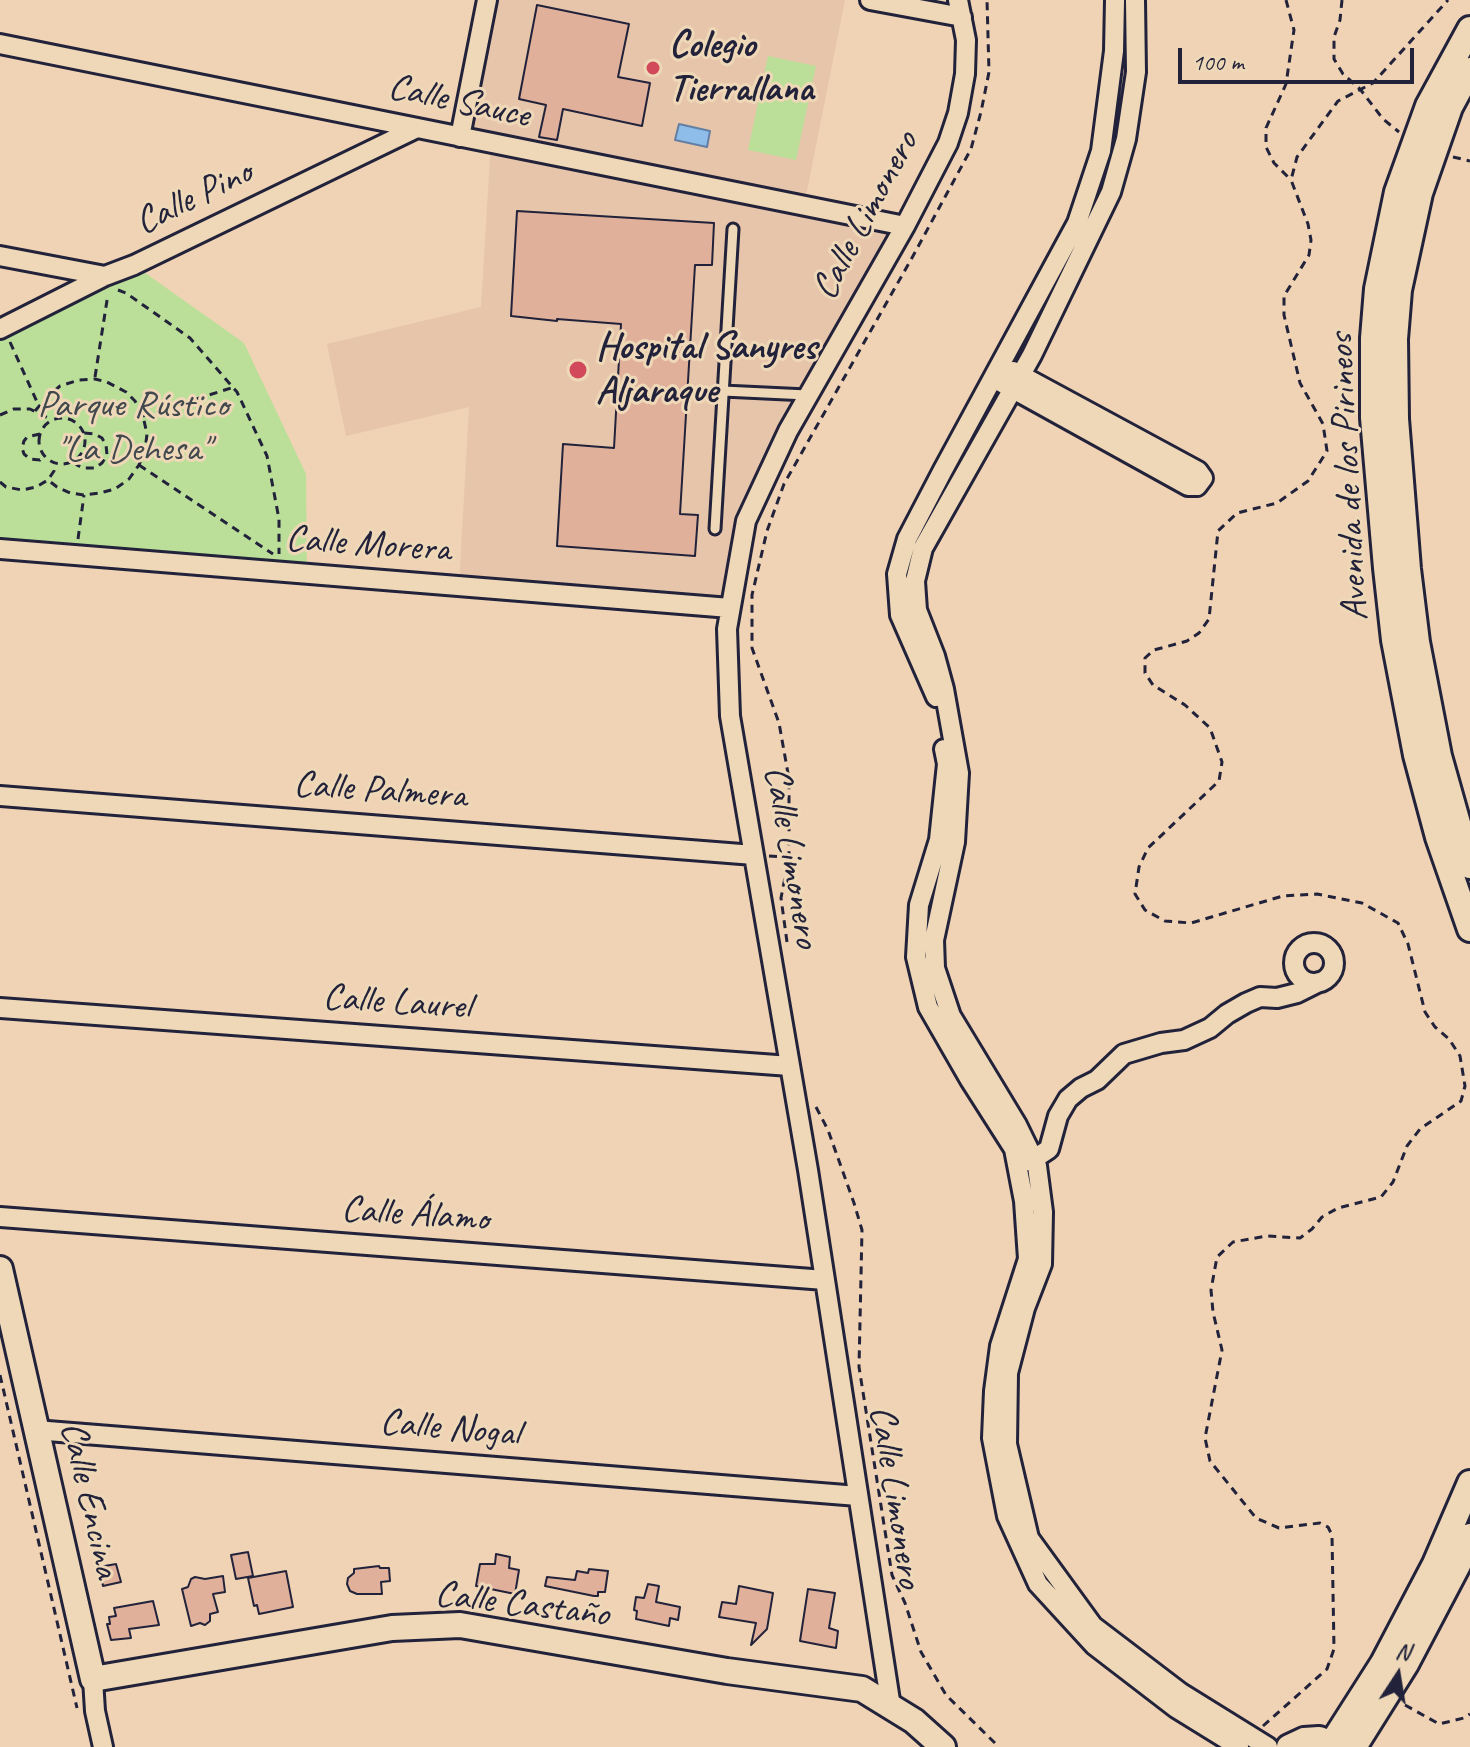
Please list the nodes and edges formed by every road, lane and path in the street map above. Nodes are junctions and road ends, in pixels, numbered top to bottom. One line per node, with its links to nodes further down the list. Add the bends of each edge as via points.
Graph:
1 (487, 0): 15 (street)
2 (870, 0): 9 (street)
3 (987, 0): 51 (path, via 989,72 971,149 784,484 752,595 752,648 779,723 789,779 789,857 781,898)
4 (1115, 0): 23 (street, via 1101,151 1077,223)
5 (1135, 0): 25 (street, via 1136,72 1111,192)
6 (1286, 0): 17 (path, via 1294,30 1286,84 1266,128 1266,147)
7 (1342, 0): 13 (path, via 1334,59)
8 (1448, 0): 13 (path, via 1373,83)
9 (960, 9): 18 (street, Calle Limonero, via 966,40 958,113)
10 (1470, 29): 16 (street, Avenida de los Pirineos, via 1428,106)
11 (0, 44): 14 (street, Calle Sauce)
12 (1470, 70): 49 (street, Avenida de los Pirineos, via 1450,107 1420,193 1399,290 1395,355 1417,642 1439,756)
13 (1360, 89): 16 (path, via 1383,119); 17 (path, via 1338,101 1297,157)
14 (417, 128): 15 (street, Calle Sauce); 21 (street, Calle Pino)
15 (460, 137): 18 (street, Calle Sauce)
16 (1414, 145): 50 (street, Avenida de los Pirineos, via 1397,192 1377,289 1373,418 1394,640 1416,755)
17 (1291, 180): 70 (path, via 1311,240 1309,255 1284,296 1284,315 1300,383 1323,424 1327,451 1308,481 1277,503 1237,513 1218,531 1209,619 1187,641 1154,650 1145,658 1145,673 1153,685 1210,728 1222,762 1219,781 1148,848 1135,894 1145,910 1165,921 1191,923 1283,896 1317,894 1362,903 1398,923 1425,1012 1460,1056 1465,1086 1461,1101 1420,1129 1407,1146 1381,1197 1338,1208 1300,1238 1233,1242 1217,1257 1211,1290 1222,1350 1205,1438 1210,1461 1256,1518 1279,1528 1320,1523 1332,1535 1334,1649 1327,1669)
18 (905, 226): 28 (street, Calle Limonero)
19 (733, 229): 27 (lane)
20 (0, 256): 21 (street)
21 (105, 276): 22 (street, Calle Pino)
22 (2, 328): 29 (path)
23 (997, 371): 25 (street); 56 (street, via 907,539 897,574 900,615 935,693 947,764 939,840 919,905 916,957 928,1007)
24 (95, 379): 26 (path, via 109,286 190,338); 29 (path, via 60,386); 32 (path, via 126,392)
25 (1016, 382): 25 (street, via 1188,486 1197,486 1203,478); 56 (street, via 923,548 915,581 917,610 944,689 959,773 955,842 934,940 935,968 951,1016 1017,1125)
26 (233, 387): 32 (path); 39 (path, via 267,456 279,519 279,557)
27 (723, 391): 28 (lane); 43 (lane)
28 (809, 396): 46 (street, Calle Limonero, via 746,521)
29 (39, 406): 30 (path)
30 (35, 411): 31 (path, via 14,409); 33 (path)
31 (0, 415)
32 (143, 416): 39 (path, via 147,434)
33 (52, 420): 34 (path, via 71,419); 35 (path)
34 (84, 433): 37 (path, via 83,453); 37 (path, via 102,438 107,455 95,468)
35 (40, 434): 36 (path); 36 (path, via 27,437 22,448 30,459)
36 (43, 456): 38 (path)
37 (75, 461): 38 (path)
38 (56, 464): 40 (path)
39 (139, 465): 42 (path, via 115,489)
40 (48, 480): 41 (path, via 22,490); 42 (path)
41 (0, 482)
42 (84, 495): 45 (path)
43 (715, 529)
44 (0, 549): 45 (street, Calle Morera)
45 (75, 556): 46 (street, Calle Morera)
46 (730, 608): 48 (street, Calle Limonero, via 730,716)
47 (0, 796): 48 (street, Calle Palmera)
48 (754, 855): 54 (street, Calle Limonero)
49 (1470, 866)
50 (1470, 929)
51 (788, 942)
52 (1319, 982): 56 (street, via 1297,993 1246,1003 1184,1040 1124,1054 1068,1099 1049,1149)
53 (0, 1008): 54 (street, Calle Laurel)
54 (790, 1066): 59 (street, Calle Limonero)
55 (814, 1102): 74 (path, via 862,1230 859,1367 892,1575 921,1652 946,1695)
56 (1025, 1162): 70 (street, via 1037,1166 1042,1264 1008,1373 1007,1444 1029,1538 1093,1626 1181,1693); 75 (street, via 1028,1259 1000,1346 994,1391 992,1438 1007,1516 1038,1584 1094,1645 1176,1708)
57 (0, 1217): 59 (street, Calle Álamo)
58 (0, 1269): 61 (street, Calle Encina)
59 (825, 1280): 63 (street, Calle Limonero)
60 (0, 1375): 69 (path)
61 (35, 1430): 63 (street, Calle Nogal); 65 (street, Calle Encina)
62 (1470, 1483): 71 (street)
63 (858, 1496): 67 (street, Calle Limonero)
64 (1470, 1536): 66 (street)
65 (93, 1679): 67 (street, Calle Castaño, via 392,1628 460,1625 862,1689); 72 (street, Calle Encina)
66 (1387, 1695): 68 (path, via 1439,1724); 71 (street)
67 (891, 1707): 73 (street)
68 (1470, 1714)
69 (79, 1716)
70 (1263, 1740)
71 (1342, 1746): 76 (street, via 1319,1739)
72 (103, 1747)
73 (943, 1747)
74 (999, 1747)
75 (1239, 1747)
76 (1289, 1747)

